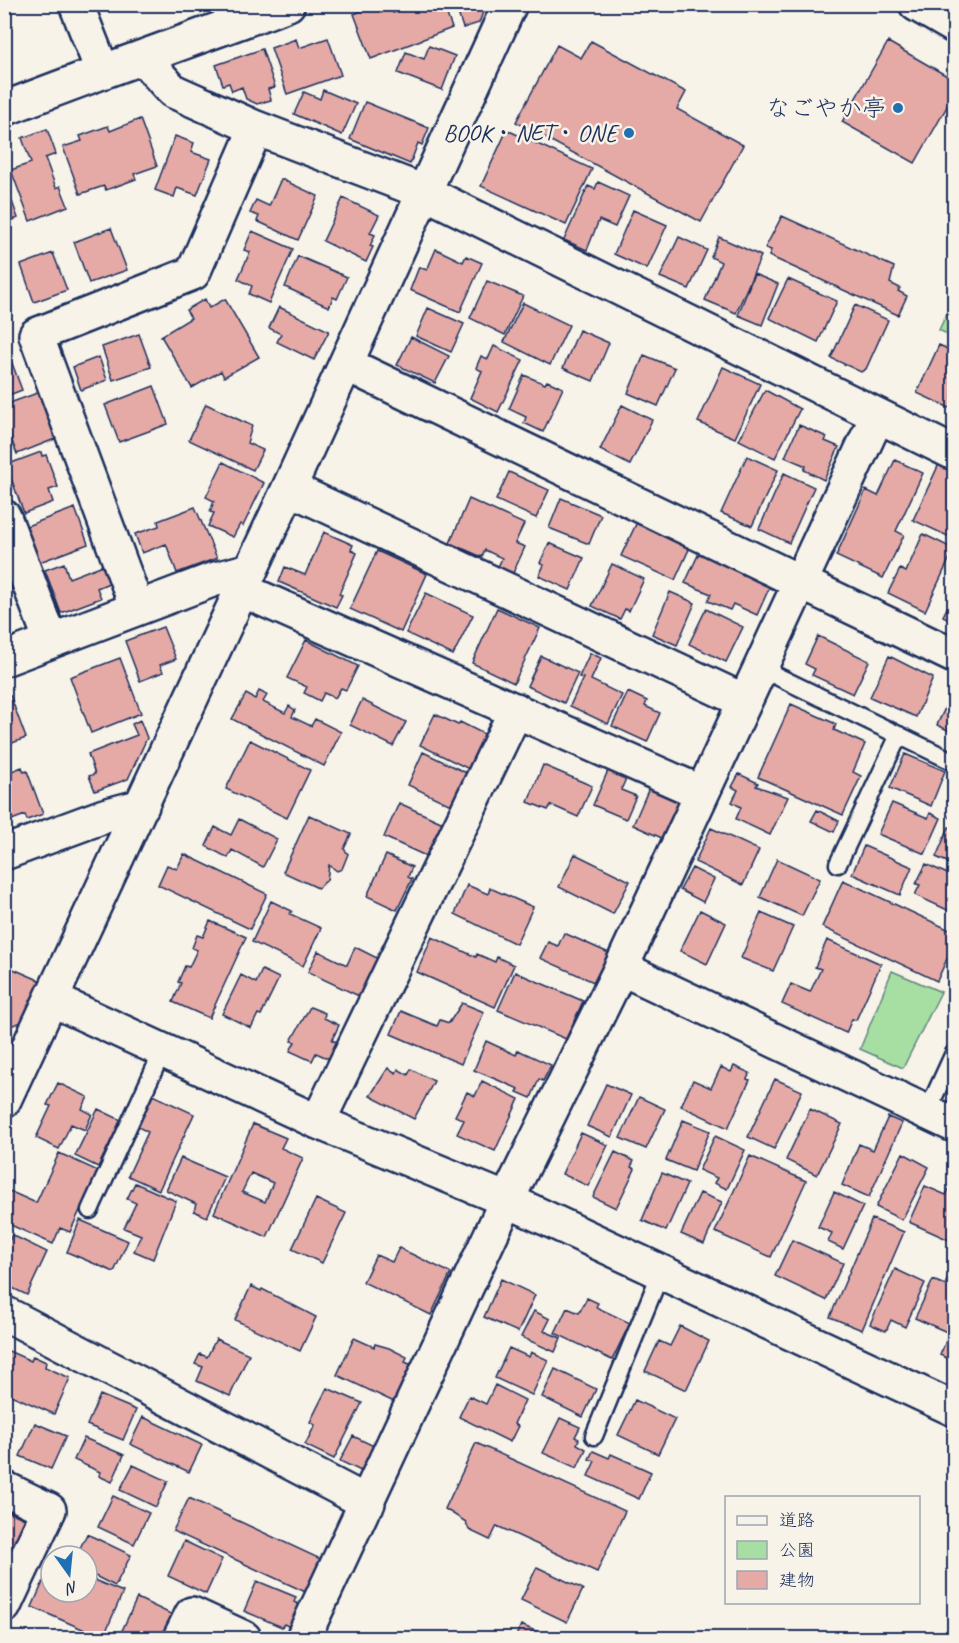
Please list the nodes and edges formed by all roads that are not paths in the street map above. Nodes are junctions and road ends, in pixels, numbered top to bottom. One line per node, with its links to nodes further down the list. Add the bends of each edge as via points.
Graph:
1 (76, 4): 7 (street)
2 (288, 4): 6 (street)
3 (510, 4): 10 (street)
4 (916, 4): 5 (street)
5 (954, 26)
6 (142, 58): 7 (street); 9 (street, via 173,91)
7 (102, 70): 8 (street)
8 (4, 109)
9 (256, 128): 10 (street); 18 (street, via 193,273 36,335)
10 (424, 192): 11 (street); 12 (street)
11 (346, 364): 14 (street); 17 (street)
12 (877, 417): 13 (street); 17 (street)
13 (954, 453)
14 (289, 488): 16 (street); 23 (street)
15 (4, 517): 19 (street)
16 (246, 580): 18 (street, via 212,580); 24 (street); 28 (street)
17 (800, 582): 20 (street); 22 (street)
18 (137, 608): 19 (street)
19 (51, 641): 21 (street)
20 (954, 656)
21 (4, 658)
22 (760, 668): 23 (street); 25 (lane)
23 (744, 701): 27 (street)
24 (516, 711): 27 (street); 37 (street)
25 (899, 735): 26 (lane); 30 (lane)
26 (954, 762)
27 (702, 793): 31 (street)
28 (142, 806): 29 (street); 32 (street)
29 (4, 853)
30 (838, 864)
31 (621, 968): 36 (street); 38 (street)
32 (51, 999): 33 (street); 35 (street)
33 (164, 1050): 37 (street); 39 (lane)
34 (954, 1053): 36 (lane)
35 (8, 1084)
36 (941, 1118)
37 (318, 1122): 38 (street)
38 (507, 1200): 40 (street); 45 (street)
39 (90, 1210)
40 (661, 1272): 42 (street); 43 (lane)
41 (4, 1313): 45 (street)
42 (954, 1409)
43 (594, 1436)
44 (4, 1488): 46 (street, via 49,1510)
45 (368, 1503): 49 (street)
46 (4, 1606)
47 (180, 1638): 48 (street, via 192,1614)
48 (244, 1638)
49 (303, 1638)

